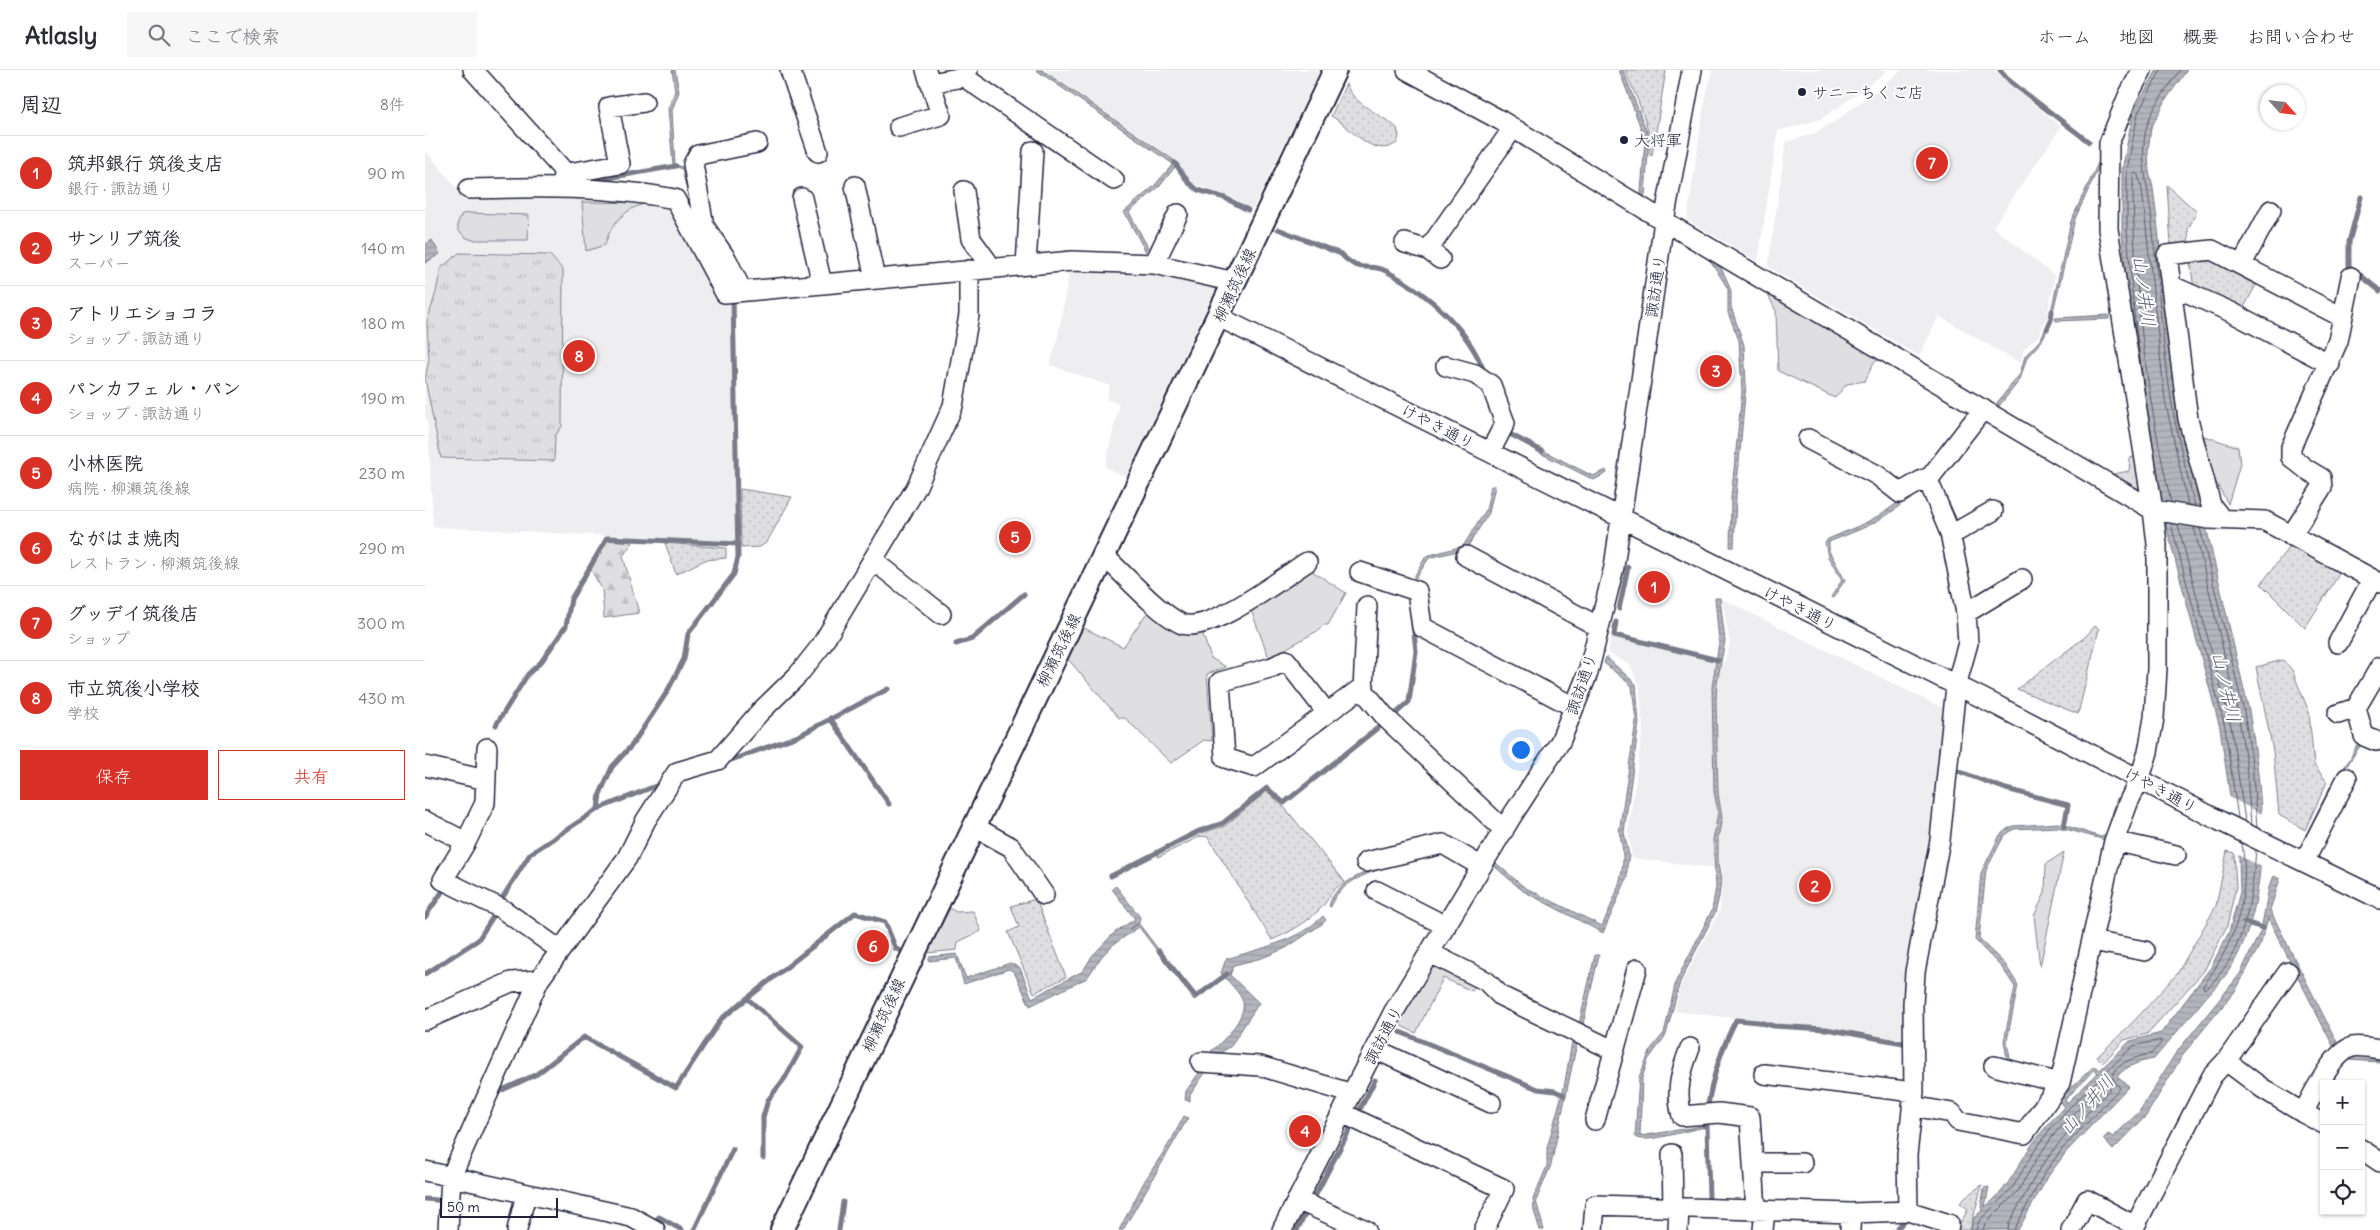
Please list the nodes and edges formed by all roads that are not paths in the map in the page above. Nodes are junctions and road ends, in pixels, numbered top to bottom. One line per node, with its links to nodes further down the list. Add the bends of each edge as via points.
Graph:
1 (473, 70): 16 (street, via 563,170)
2 (790, 70): 14 (street)
3 (1335, 70): 32 (main road, 柳瀬筑後線)
4 (1407, 70): 11 (street)
5 (1691, 70): 23 (street, 諏訪通り)
6 (2141, 70): 45 (street, via 2109,143 2108,229)
7 (966, 73): 8 (street); 15 (street)
8 (928, 77): 10 (street, via 941,115)
9 (644, 102): 16 (street, via 603,108 619,164)
10 (899, 127)
11 (1513, 128): 23 (street); 24 (street, via 1434,254)
12 (757, 143): 35 (street, via 698,155 693,164 704,226 727,260)
13 (1033, 151): 27 (street)
14 (818, 152)
15 (1114, 180)
16 (562, 181): 18 (street); 35 (street, via 675,199 725,293)
17 (855, 186): 31 (street)
18 (469, 189)
19 (964, 191): 28 (street, via 971,239)
20 (802, 198): 33 (street)
21 (2271, 210): 26 (street)
22 (1178, 214): 25 (street)
23 (1664, 221): 40 (street); 47 (street, 諏訪通り)
24 (1405, 243)
25 (1154, 264): 27 (street, via 1072,261); 32 (street)
26 (2242, 264): 34 (street, via 2213,250 2167,255); 37 (street)
27 (1026, 265): 28 (street)
28 (992, 268): 29 (street)
29 (969, 270): 31 (street); 52 (street, via 969,315 953,406 916,488)
30 (2351, 277): 37 (street)
31 (875, 279): 33 (street)
32 (1235, 282): 36 (main road, 柳瀬筑後線)
33 (822, 284): 35 (street)
34 (2172, 286): 38 (street, via 2231,312); 46 (street, via 2188,419)
35 (742, 292)
36 (1219, 317): 42 (street, けやき通り); 50 (main road, 柳瀬筑後線)
37 (2342, 317): 38 (street)
38 (2330, 364): 49 (street, via 2291,447 2291,456 2321,478 2322,487)
39 (1446, 366): 42 (street, via 1475,374 1491,384 1505,423)
40 (1983, 409): 43 (street); 45 (street)
41 (1808, 439): 43 (street, via 1877,474 1901,493 1924,479)
42 (1490, 452): 47 (street, けやき通り)
43 (1928, 480): 48 (street)
44 (1993, 510): 48 (street)
45 (2153, 510): 46 (street); 72 (street, via 2157,553 2157,669 2148,752)
46 (2215, 518): 49 (street, via 2265,522)
47 (1622, 519): 60 (street, 諏訪通り); 64 (street, けやき通り)
48 (1951, 536): 58 (street)
49 (2291, 536): 56 (street)
50 (1103, 555): 53 (street, via 1182,625 1204,624 1225,616); 76 (main road, 柳瀬筑後線)
51 (1466, 556): 60 (street)
52 (873, 560): 59 (street); 89 (street, via 821,646 798,675 718,760 677,772 627,858)
53 (1307, 562)
54 (1359, 572): 65 (street, via 1417,590 1422,627)
55 (2022, 579): 58 (street)
56 (2376, 582): 61 (street)
57 (1367, 606): 63 (street)
58 (1967, 613): 64 (street, via 1967,643)
59 (941, 614)
60 (1599, 627): 65 (street, 諏訪通り, via 1588,673)
61 (2338, 643)
62 (2380, 667): 66 (street)
63 (1363, 686): 67 (street); 77 (street, via 1386,718)
64 (1957, 686): 72 (street, けやき通り); 106 (street, via 1940,840 1915,972)
65 (1574, 707): 77 (street, 諏訪通り, via 1560,742)
66 (2356, 708): 68 (street); 69 (street, via 2364,736)
67 (1327, 713): 67 (street, via 1254,767 1225,758 1220,682 1273,667 1285,660)
68 (2338, 714)
69 (2376, 742)
70 (487, 748): 74 (street)
71 (425, 766): 74 (street)
72 (2140, 778): 78 (street); 83 (street, けやき通り)
73 (2347, 778): 83 (street)
74 (486, 780): 79 (street, via 485,803)
75 (425, 821): 79 (street)
76 (973, 826): 85 (street, via 1011,847); 129 (main road, 柳瀬筑後線)
77 (1504, 830): 87 (street, 諏訪通り)
78 (2114, 841): 80 (street); 88 (street)
79 (466, 842): 89 (street, via 443,880 502,909)
80 (2176, 855)
81 (1472, 861): 82 (street, via 1443,844)
82 (1366, 862)
83 (2304, 862): 86 (street, けやき通り)
84 (1377, 891): 87 (street)
85 (1044, 896)
86 (2380, 899)
87 (1446, 926): 91 (street, 諏訪通り)
88 (2092, 941): 90 (street); 104 (street)
89 (560, 950): 94 (street)
90 (2145, 951)
91 (1430, 953): 97 (street, 諏訪通り); 99 (street, via 1486,981 1501,996)
92 (1637, 969): 99 (street)
93 (2288, 972): 101 (street)
94 (539, 980): 95 (street, via 511,982); 118 (street)
95 (425, 1020)
96 (1690, 1048): 115 (street, via 1681,1070 1678,1103 1681,1116 1719,1113 1750,1117)
97 (1375, 1049): 107 (street); 109 (street, 諏訪通り)
98 (2380, 1049): 108 (street, via 2354,1046 2341,1054)
99 (1613, 1050): 110 (street)
100 (1201, 1062): 105 (street, via 1260,1066)
101 (2226, 1062): 108 (street); 125 (street, via 2212,1076)
102 (1994, 1066): 104 (street)
103 (1764, 1074): 106 (street)
104 (2059, 1083): 106 (street, via 2024,1134 1958,1121 1952,1113)
105 (1343, 1091)
106 (1913, 1099): 123 (street, via 1907,1155)
107 (1491, 1103)
108 (2303, 1112): 111 (street)
109 (1342, 1113): 120 (street, 諏訪通り); 132 (street, via 1504,1189)
110 (1595, 1120)
111 (2320, 1122)
112 (2365, 1152): 114 (street)
113 (1672, 1154): 121 (street)
114 (2380, 1162)
115 (1753, 1163): 116 (street); 122 (street)
116 (1802, 1163)
117 (425, 1172): 118 (street)
118 (451, 1177): 119 (street); 126 (street)
119 (526, 1194): 127 (street); 128 (street, via 631,1217)
120 (1297, 1200): 130 (street, 諏訪通り); 131 (street)
121 (1676, 1208): 122 (street); 133 (street, via 1595,1206); 134 (street)
122 (1760, 1210): 124 (street); 135 (street)
123 (1908, 1211): 124 (street); 136 (street, via 1949,1224)
124 (1850, 1221)
125 (2139, 1228): 137 (street, via 2087,1200)
126 (449, 1230)
127 (517, 1230)
128 (655, 1230)
129 (782, 1230)
130 (1282, 1230)
131 (1366, 1230)
132 (1484, 1230)
133 (1593, 1230)
134 (1678, 1230)
135 (1763, 1230)
136 (1948, 1230)
137 (2071, 1230)

